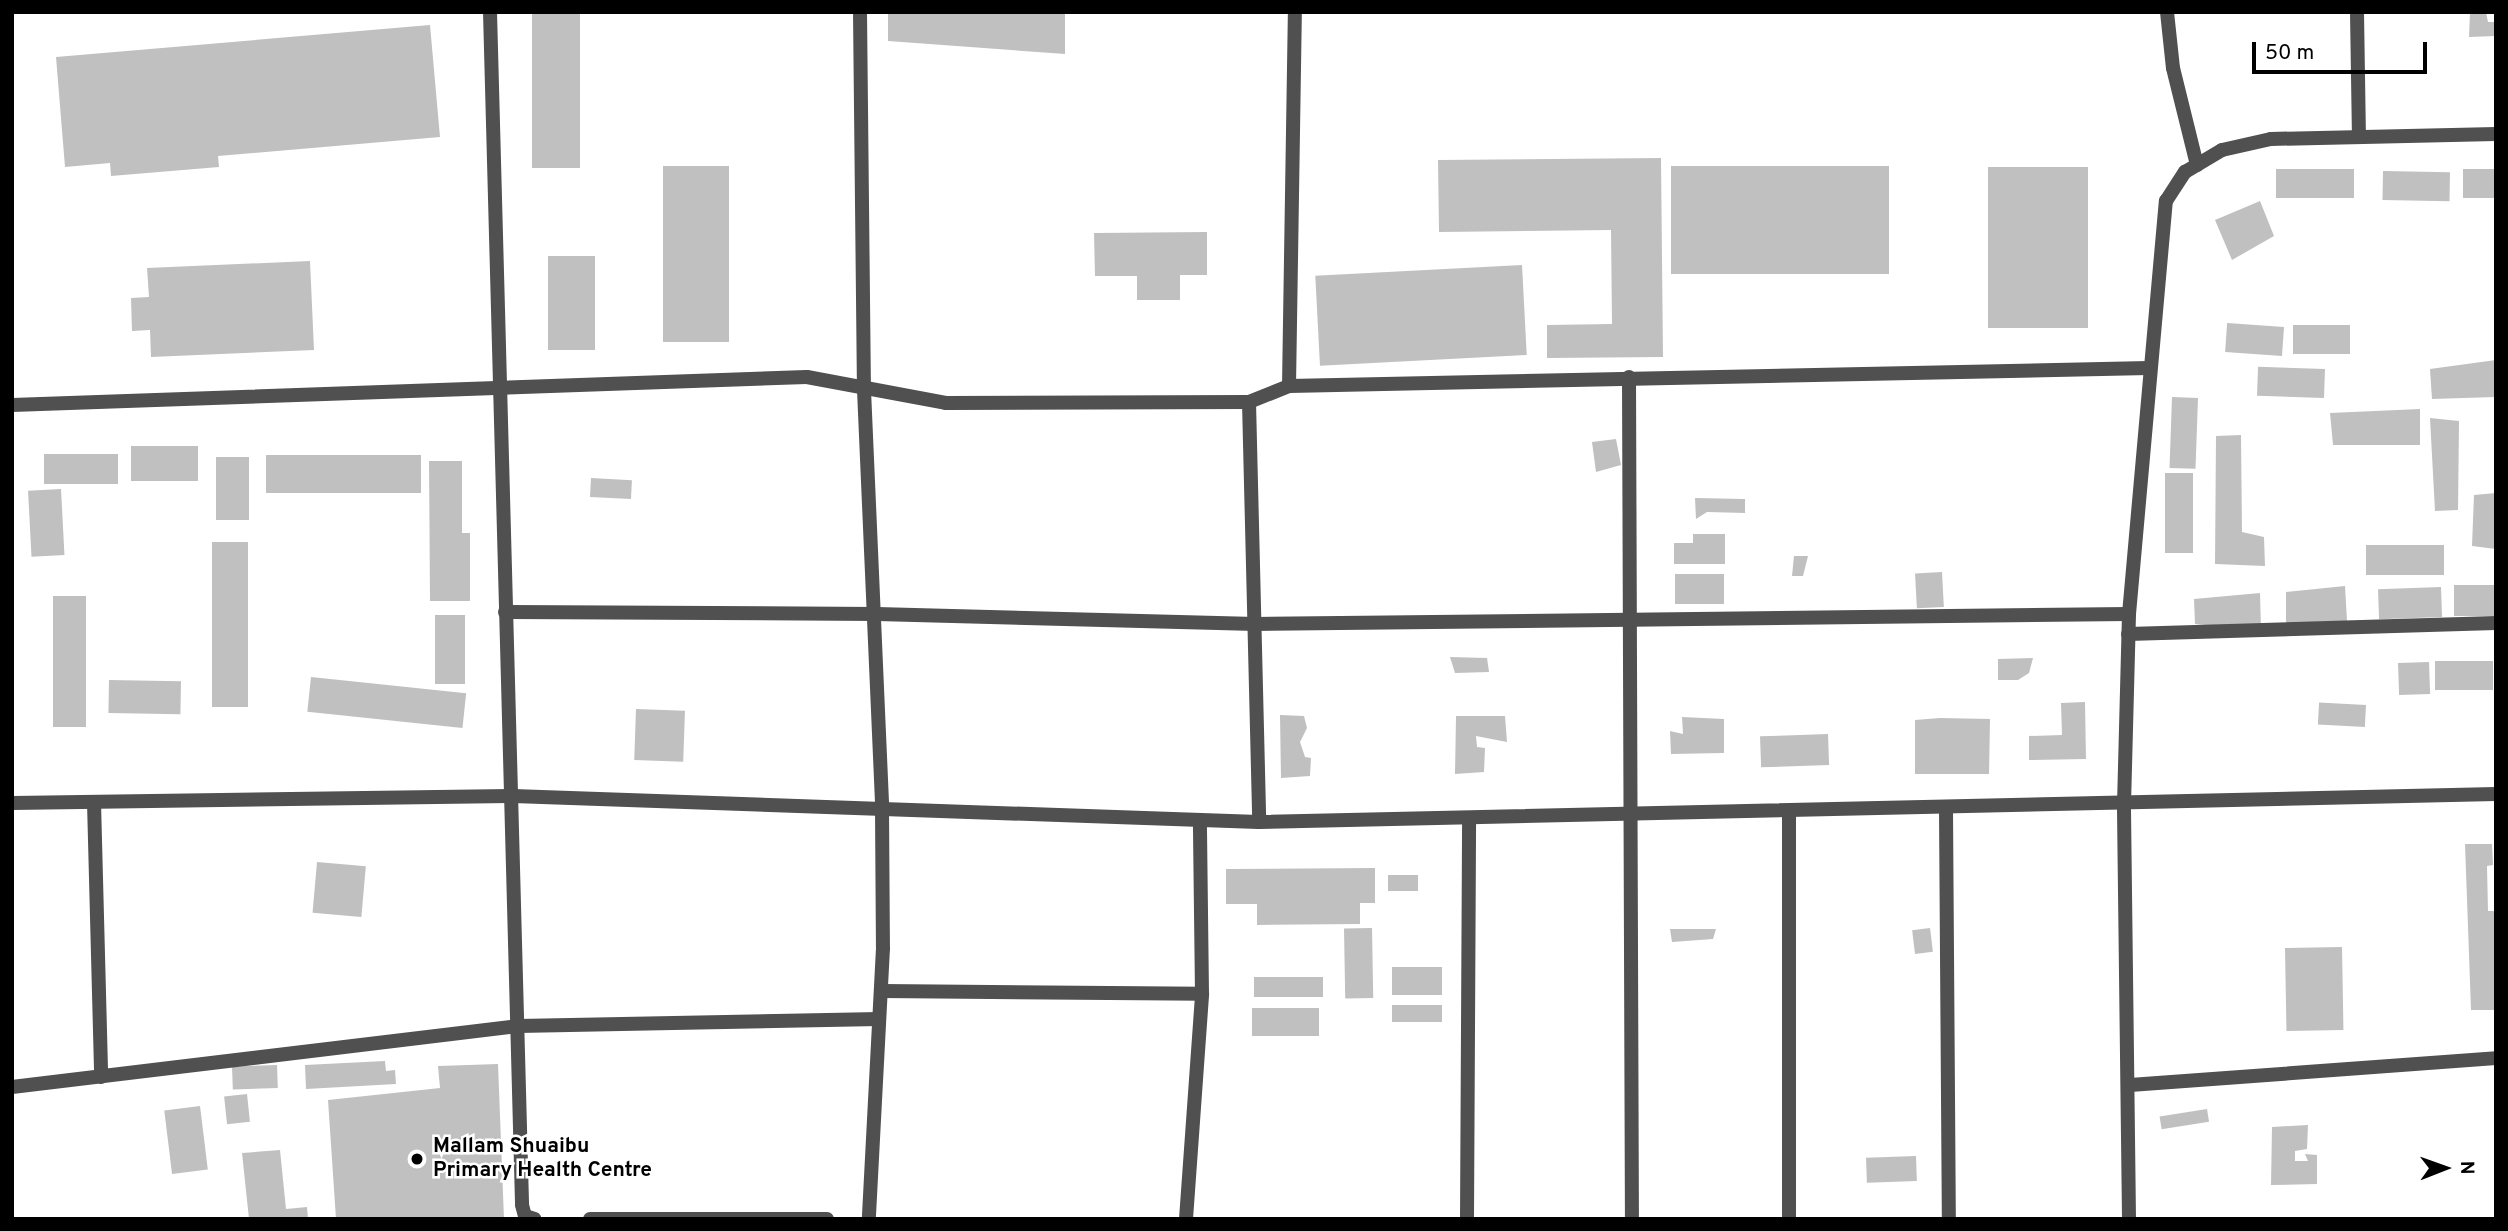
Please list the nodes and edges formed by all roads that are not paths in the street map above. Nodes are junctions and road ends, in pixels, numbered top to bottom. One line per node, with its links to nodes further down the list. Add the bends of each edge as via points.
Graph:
1 (490, 12): 12 (street)
2 (860, 12): 13 (street)
3 (1295, 12): 11 (street)
4 (2167, 12): 8 (street, via 2173,68)
5 (2357, 12): 7 (street)
6 (2496, 134): 7 (street)
7 (2359, 135): 8 (street, via 2271,139 2222,150)
8 (2197, 165): 9 (street, via 2185,172 2166,201)
9 (2148, 368): 10 (street); 18 (street)
10 (1629, 377): 11 (street); 19 (street)
11 (1289, 386): 14 (street)
12 (497, 388): 13 (street, via 807,377); 15 (street); 16 (street)
13 (864, 390): 14 (street, via 946,403); 17 (street)
14 (1249, 402): 21 (street)
15 (12, 404)
16 (505, 612): 17 (street); 24 (street)
17 (877, 614): 21 (street); 28 (street)
18 (2129, 614): 19 (street); 22 (street)
19 (1631, 617): 21 (street); 31 (street)
20 (2496, 623): 22 (street)
21 (1256, 624): 34 (street)
22 (2128, 634): 27 (street)
23 (2496, 794): 27 (street)
24 (513, 796): 25 (street); 28 (street); 38 (street)
25 (94, 802): 26 (street); 40 (street)
26 (12, 803)
27 (2124, 805): 29 (street); 41 (street)
28 (883, 810): 33 (street); 35 (street)
29 (1946, 810): 30 (street); 52 (street)
30 (1789, 811): 31 (street); 51 (street)
31 (1630, 813): 32 (street); 50 (street)
32 (1468, 819): 34 (street); 49 (street)
33 (1200, 822): 34 (street); 36 (street)
34 (1259, 822)
35 (882, 991): 36 (street); 37 (street)
36 (1202, 994): 48 (street)
37 (879, 1019): 38 (street); 47 (street)
38 (518, 1026): 40 (street); 44 (street, via 522,1205 525,1216)
39 (2496, 1058): 41 (street)
40 (101, 1077): 42 (street)
41 (2130, 1085): 53 (street)
42 (12, 1087)
43 (782, 1217): 45 (street); 46 (street)
44 (535, 1219)
45 (590, 1219)
46 (827, 1219)
47 (869, 1219)
48 (1186, 1219)
49 (1467, 1219)
50 (1632, 1219)
51 (1789, 1219)
52 (1950, 1219)
53 (2129, 1219)

